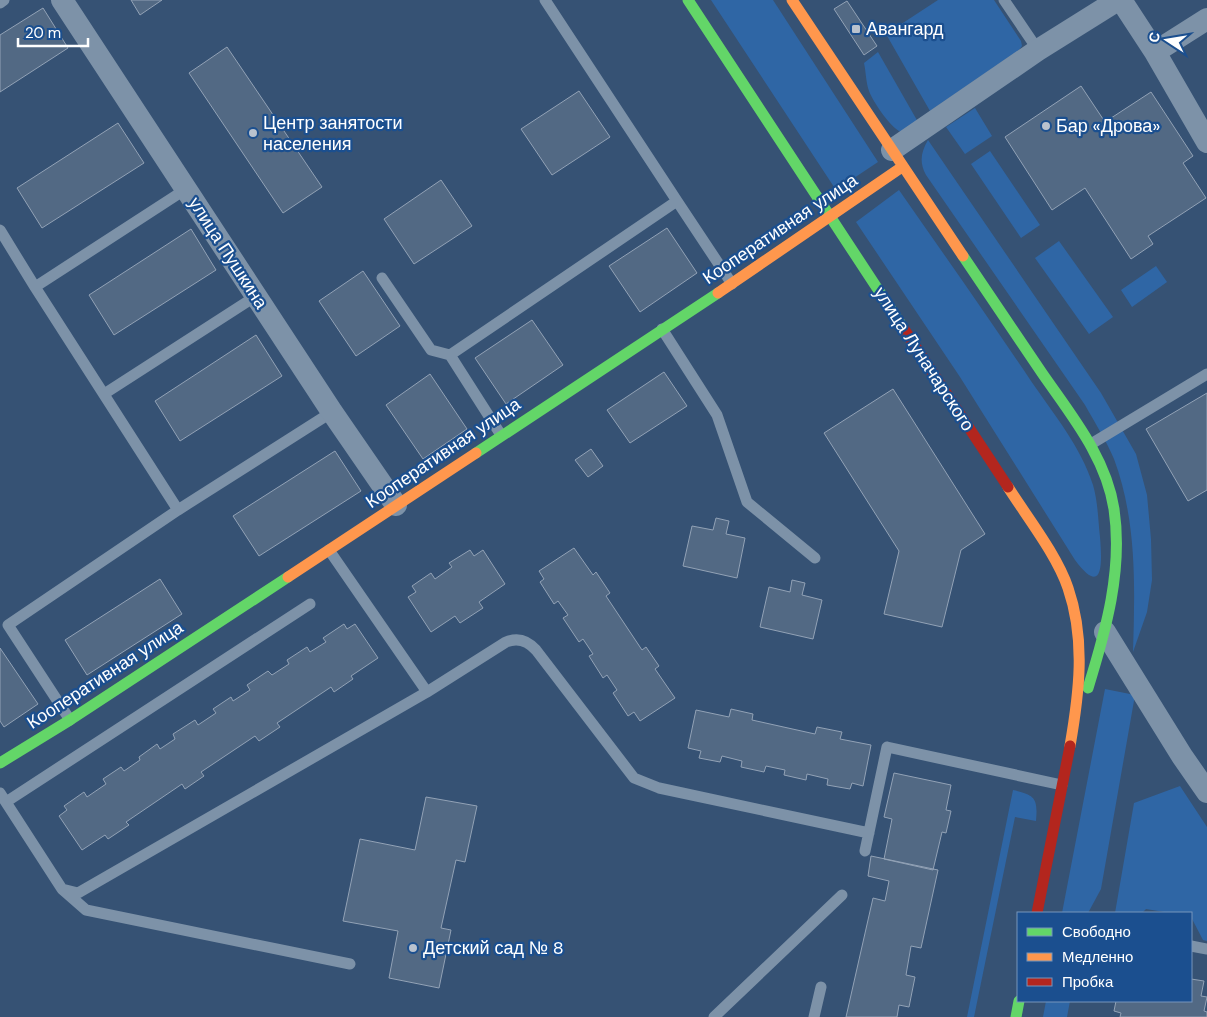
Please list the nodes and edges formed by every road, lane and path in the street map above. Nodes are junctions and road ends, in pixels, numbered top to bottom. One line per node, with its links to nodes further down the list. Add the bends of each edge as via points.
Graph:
1 (4, 0): 8 (lane)
2 (62, 0): 14 (street, улица Пушкина)
3 (545, 0): 15 (lane)
4 (688, 0): 16 (main road, улица Луначарского)
5 (792, 0): 13 (main road, улица Луначарского)
6 (1004, 0): 10 (lane)
7 (1120, 0): 10 (street); 11 (street)
8 (0, 3)
9 (1207, 19): 11 (street)
10 (1038, 50): 13 (street)
11 (1155, 52): 12 (street)
12 (1207, 142)
13 (897, 158): 16 (main road, Кооперативная улица); 28 (main road, улица Луначарского)
14 (186, 189): 20 (lane); 21 (street, улица Пушкина)
15 (677, 201): 19 (lane); 23 (lane)
16 (830, 216): 19 (main road, Кооперативная улица); 37 (main road, улица Луначарского, via 1050,550 1068,587 1080,631 1079,680)
17 (0, 230): 20 (lane)
18 (382, 278): 23 (lane, via 431,350)
19 (732, 284): 22 (main road, Кооперативная улица)
20 (35, 287): 25 (lane)
21 (256, 296): 25 (lane); 26 (street, улица Пушкина)
22 (662, 329): 27 (main road, Кооперативная улица); 32 (lane, via 717,416 747,502)
23 (450, 355): 27 (lane)
24 (1207, 374): 28 (lane)
25 (104, 394): 30 (lane)
26 (332, 412): 29 (street, улица Пушкина); 30 (lane)
27 (502, 435): 29 (main road, Кооперативная улица)
28 (1091, 444): 34 (main road, улица Луначарского, via 1108,481 1115,518 1116,569)
29 (396, 504): 31 (main road, Кооперативная улица)
30 (178, 510): 36 (lane, via 8,625)
31 (329, 550): 35 (lane); 36 (main road, Кооперативная улица)
32 (815, 558)
33 (310, 604): 41 (lane)
34 (1104, 632): 37 (main road, улица Луначарского); 40 (street)
35 (427, 692): 42 (lane, via 506,642 522,640 536,650 634,778 658,788); 44 (lane, via 78,893)
36 (70, 720): 38 (main road, Кооперативная улица)
37 (1070, 744): 39 (main road, улица Луначарского)
38 (0, 763)
39 (1062, 785): 42 (lane, via 887,747); 46 (main road, улица Луначарского)
40 (1207, 792)
41 (3, 798): 44 (lane)
42 (869, 834): 43 (lane)
43 (865, 850)
44 (62, 890): 49 (lane, via 86,910)
45 (842, 895): 52 (lane)
46 (1037, 912)
47 (1192, 946): 48 (lane)
48 (1207, 949)
49 (350, 964)
50 (821, 987): 53 (lane)
51 (1019, 1002): 54 (main road)
52 (714, 1017)
53 (814, 1017)
54 (1016, 1017)

